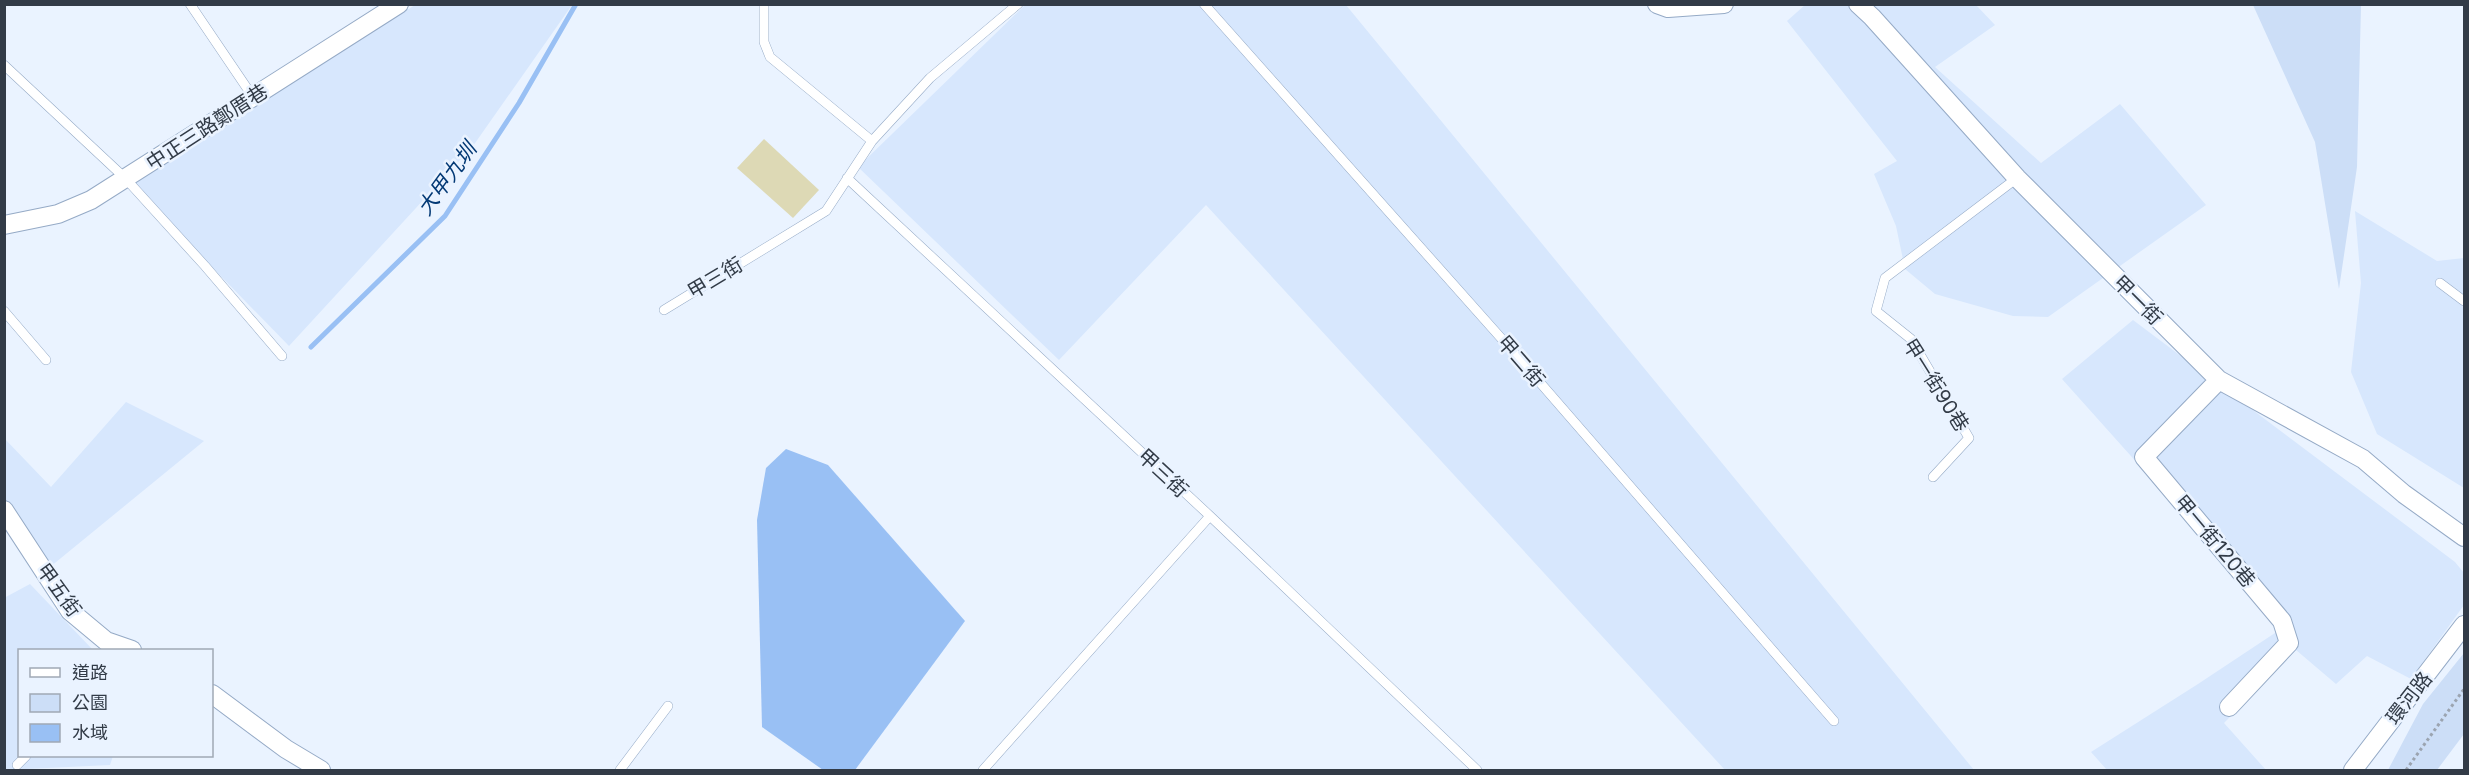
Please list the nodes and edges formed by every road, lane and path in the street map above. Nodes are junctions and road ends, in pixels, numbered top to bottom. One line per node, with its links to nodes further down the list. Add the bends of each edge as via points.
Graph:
1 (190, 4): 10 (lane)
2 (399, 4): 10 (street, 中正三路鄭厝巷)
3 (764, 4): 11 (lane, via 764,42 770,57)
4 (1018, 4): 11 (lane, 甲三街, via 930,78)
5 (1204, 4): 34 (lane, 甲二街)
6 (1657, 4): 7 (street, via 1668,8)
7 (1724, 4)
8 (1858, 4): 13 (street, 甲一街)
9 (4, 65): 14 (lane)
10 (253, 97): 14 (street, 中正三路鄭厝巷)
11 (872, 141): 12 (lane, 甲三街)
12 (847, 178): 18 (lane, 甲三街, via 826,211); 25 (lane, 甲三街)
13 (2017, 178): 22 (street, 甲一街); 23 (lane, 甲一街90巷, via 1886,278 1876,311 1911,339 1969,438)
14 (126, 179): 15 (street, 中正三路鄭厝巷, via 58,214); 20 (lane)
15 (4, 225)
16 (2440, 283): 17 (lane)
17 (2464, 301)
18 (664, 310)
19 (4, 311): 21 (lane)
20 (282, 356)
21 (46, 360)
22 (2219, 380): 26 (street, 甲一街, via 2364,459); 33 (street, 甲一街120巷, via 2144,457 2282,621 2286,632 2289,642)
23 (1933, 477)
24 (4, 510): 28 (street, 甲五街, via 70,611)
25 (1210, 516): 39 (lane); 40 (lane, 甲三街)
26 (2464, 537)
27 (2464, 625): 41 (street, 環河路)
28 (104, 646): 29 (street, 甲五街)
29 (121, 649)
30 (2464, 689): 42 (path)
31 (213, 695): 37 (street)
32 (668, 706): 38 (lane)
33 (2229, 707)
34 (1834, 721)
35 (25, 757): 36 (lane)
36 (17, 765)
37 (321, 771)
38 (620, 771)
39 (983, 771)
40 (1477, 771)
41 (2353, 771)
42 (2406, 771)

